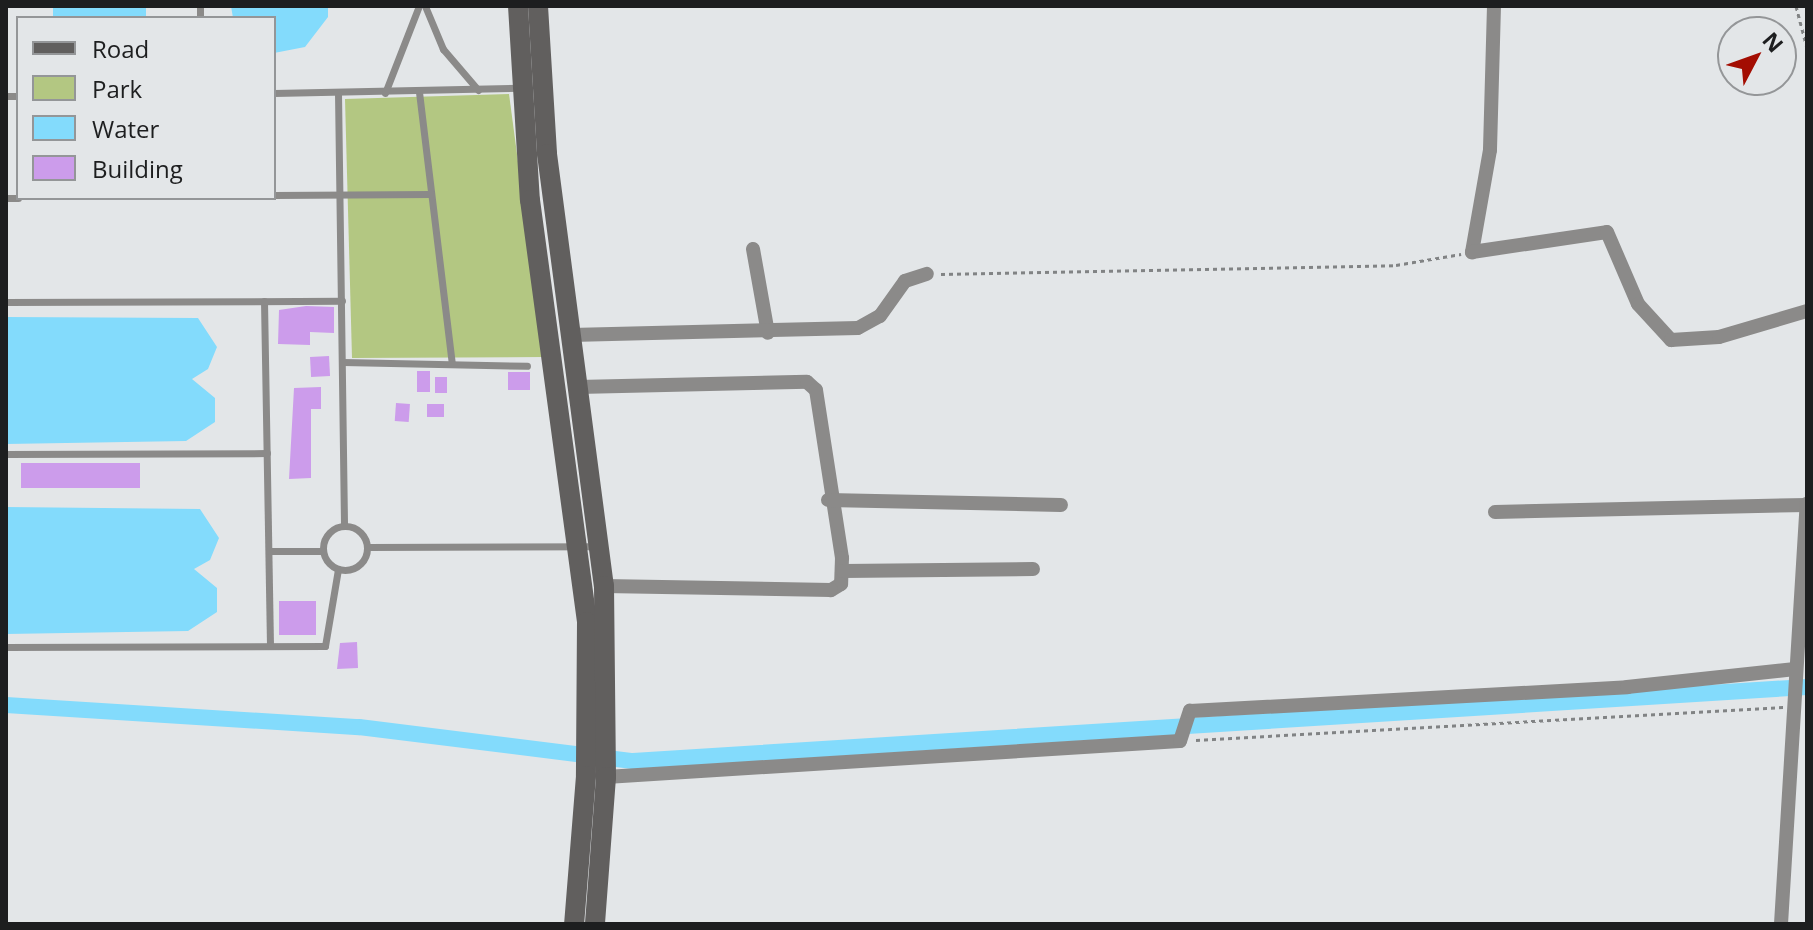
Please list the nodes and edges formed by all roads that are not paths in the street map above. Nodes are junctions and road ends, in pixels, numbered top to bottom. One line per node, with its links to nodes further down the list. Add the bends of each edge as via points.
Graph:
1 (419, 6): 11 (lane)
2 (425, 6): 7 (lane, via 443,49)
3 (518, 6): 6 (street)
4 (538, 6): 6 (street)
5 (1494, 6): 20 (street, via 1490,150 1472,252 1607,232 1638,304 1671,340 1719,337)
6 (530, 88): 7 (lane); 22 (street); 34 (street)
7 (478, 90): 8 (lane)
8 (419, 92): 11 (lane); 12 (lane)
9 (276, 93): 10 (lane)
10 (338, 93): 11 (lane); 14 (lane)
11 (385, 93)
12 (431, 194): 14 (lane); 24 (lane)
13 (276, 195): 14 (lane)
14 (340, 195): 18 (lane)
15 (753, 249): 21 (street)
16 (927, 274): 21 (street, via 905,281 870,324)
17 (264, 301): 18 (lane); 19 (lane); 27 (lane)
18 (342, 301): 23 (lane)
19 (6, 302)
20 (1807, 311)
21 (768, 333): 22 (street)
22 (571, 335): 26 (street)
23 (343, 362): 24 (lane); 33 (lane)
24 (452, 364): 25 (lane)
25 (527, 366)
26 (578, 387): 29 (street, via 807,382 816,390); 34 (street)
27 (267, 453): 28 (lane); 36 (lane)
28 (6, 454)
29 (828, 500): 31 (street); 40 (street)
30 (1807, 504): 32 (street); 44 (street)
31 (1061, 505)
32 (1495, 512)
33 (344, 525): 35 (lane, via 360,531); 37 (lane, via 329,533)
34 (590, 546): 35 (lane); 41 (street); 46 (street, via 588,725)
35 (368, 547): 38 (lane, via 355,568)
36 (269, 551): 37 (lane); 42 (lane)
37 (323, 551): 38 (lane)
38 (338, 569): 42 (lane, via 325,646)
39 (1033, 569): 40 (street)
40 (843, 571): 41 (street, via 831,590)
41 (604, 586): 45 (street)
42 (270, 646): 43 (lane)
43 (6, 647)
44 (1795, 675): 45 (street, via 1190,711 1183,731); 48 (street)
45 (606, 777): 47 (street)
46 (574, 924)
47 (595, 924)
48 (1781, 924)

